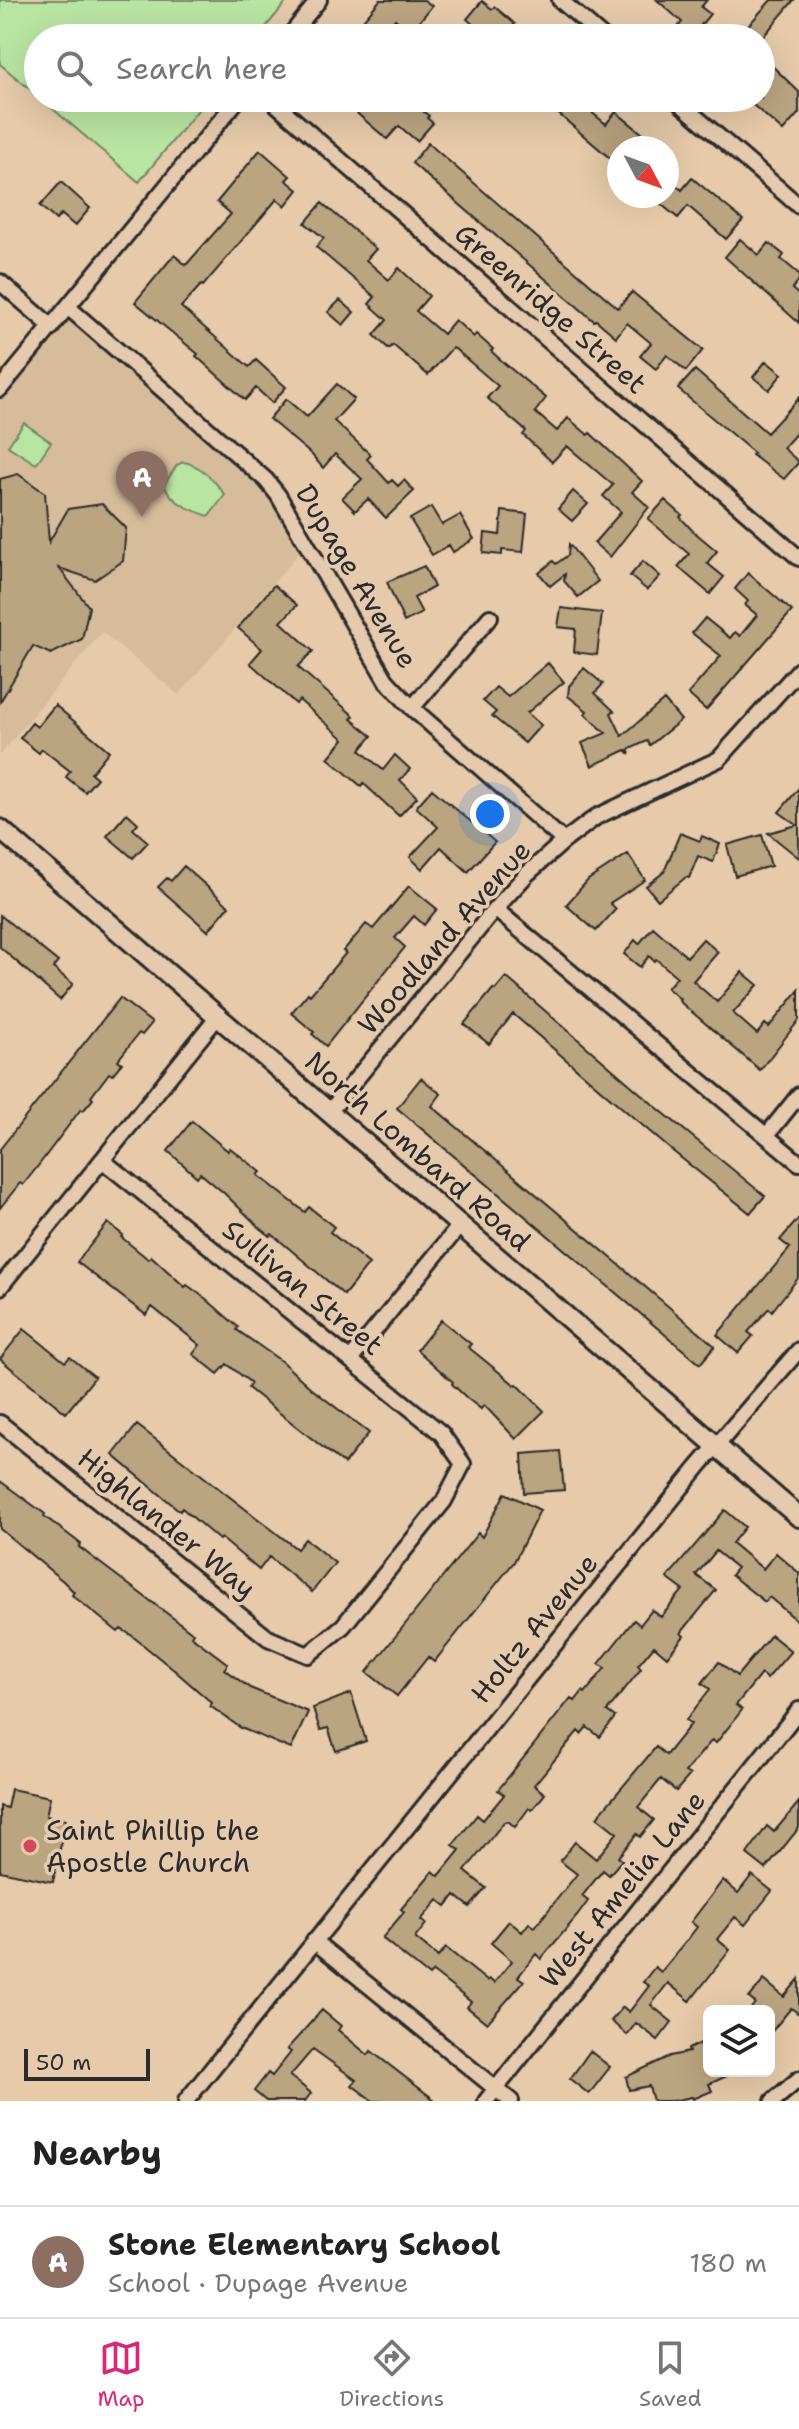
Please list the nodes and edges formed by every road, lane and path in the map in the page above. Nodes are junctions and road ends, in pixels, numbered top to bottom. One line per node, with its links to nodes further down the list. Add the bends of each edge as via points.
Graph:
1 (319, 0): 3 (street)
2 (560, 0): 4 (street)
3 (299, 24)
4 (588, 24)
5 (228, 112): 10 (street)
6 (285, 112): 13 (street, Greenridge Street)
7 (690, 112): 8 (street)
8 (799, 206)
9 (0, 282): 11 (street)
10 (69, 308): 11 (street); 16 (street, Dupage Avenue, via 266,480 378,670)
11 (52, 327): 12 (street)
12 (0, 389)
13 (799, 558)
14 (490, 617): 16 (street)
15 (799, 670): 18 (street, Woodland Avenue, via 719,759 612,808)
16 (412, 708): 18 (street, Dupage Avenue)
17 (0, 829): 20 (street, North Lombard Road)
18 (564, 841): 19 (street, Woodland Avenue)
19 (495, 909): 22 (street, Woodland Avenue); 23 (street)
20 (218, 1016): 22 (street, North Lombard Road); 24 (street)
21 (799, 1095): 23 (street)
22 (330, 1111): 26 (street, North Lombard Road)
23 (767, 1135): 25 (street)
24 (102, 1160): 27 (street); 29 (street, Sullivan Street)
25 (799, 1163)
26 (461, 1224): 29 (street); 31 (street, North Lombard Road)
27 (0, 1287)
28 (799, 1350): 31 (street, Holtz Avenue)
29 (351, 1359): 33 (street, Sullivan Street, via 441,1433 463,1464 444,1501 371,1592 343,1626)
30 (0, 1423): 33 (street, Highlander Way, via 268,1638)
31 (715, 1447): 32 (street, North Lombard Road); 35 (street, Holtz Avenue)
32 (799, 1517)
33 (308, 1655)
34 (799, 1710): 37 (street, West Amelia Lane)
35 (314, 1941): 37 (street); 38 (street, Holtz Avenue)
36 (799, 2079): 40 (street)
37 (490, 2095): 39 (street)
38 (186, 2101)
39 (511, 2101)
40 (773, 2101)

